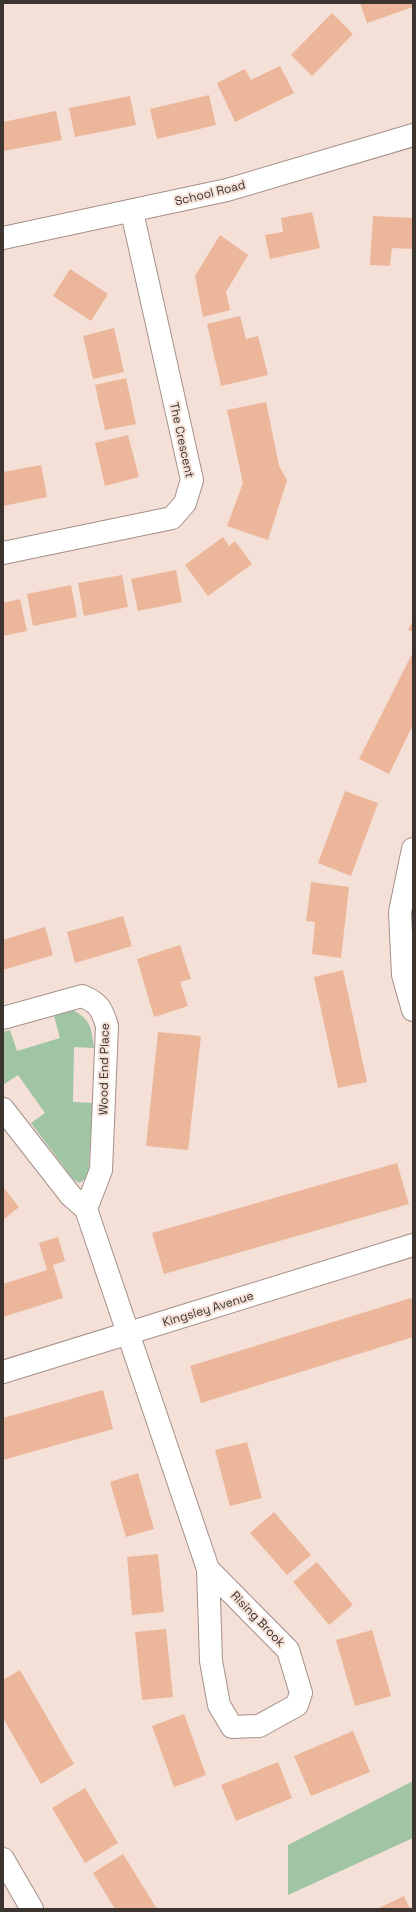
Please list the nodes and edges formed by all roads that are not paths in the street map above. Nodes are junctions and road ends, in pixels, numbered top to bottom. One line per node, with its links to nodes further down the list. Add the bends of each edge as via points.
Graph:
1 (413, 135): 2 (street, School Road, via 227,190)
2 (132, 212): 3 (street, School Road); 4 (street, The Crescent, via 192,480 185,503 172,518)
3 (3, 238)
4 (3, 553)
5 (413, 849): 6 (street, via 400,912 403,975)
6 (413, 1010)
7 (3, 1018): 9 (street, Wood End Place, via 82,996 94,1001 103,1012 106,1026 101,1170)
8 (3, 1109): 9 (street, via 71,1196)
9 (86, 1209): 11 (street)
10 (413, 1245): 11 (street, Kingsley Avenue)
11 (128, 1334): 12 (street, Kingsley Avenue); 13 (street, Rising Brook)
12 (3, 1372)
13 (208, 1568): 13 (street, Rising Brook, via 211,1661 219,1705 232,1727 259,1726 297,1705 301,1693 288,1650)
14 (3, 1859): 15 (street)
15 (32, 1909)

